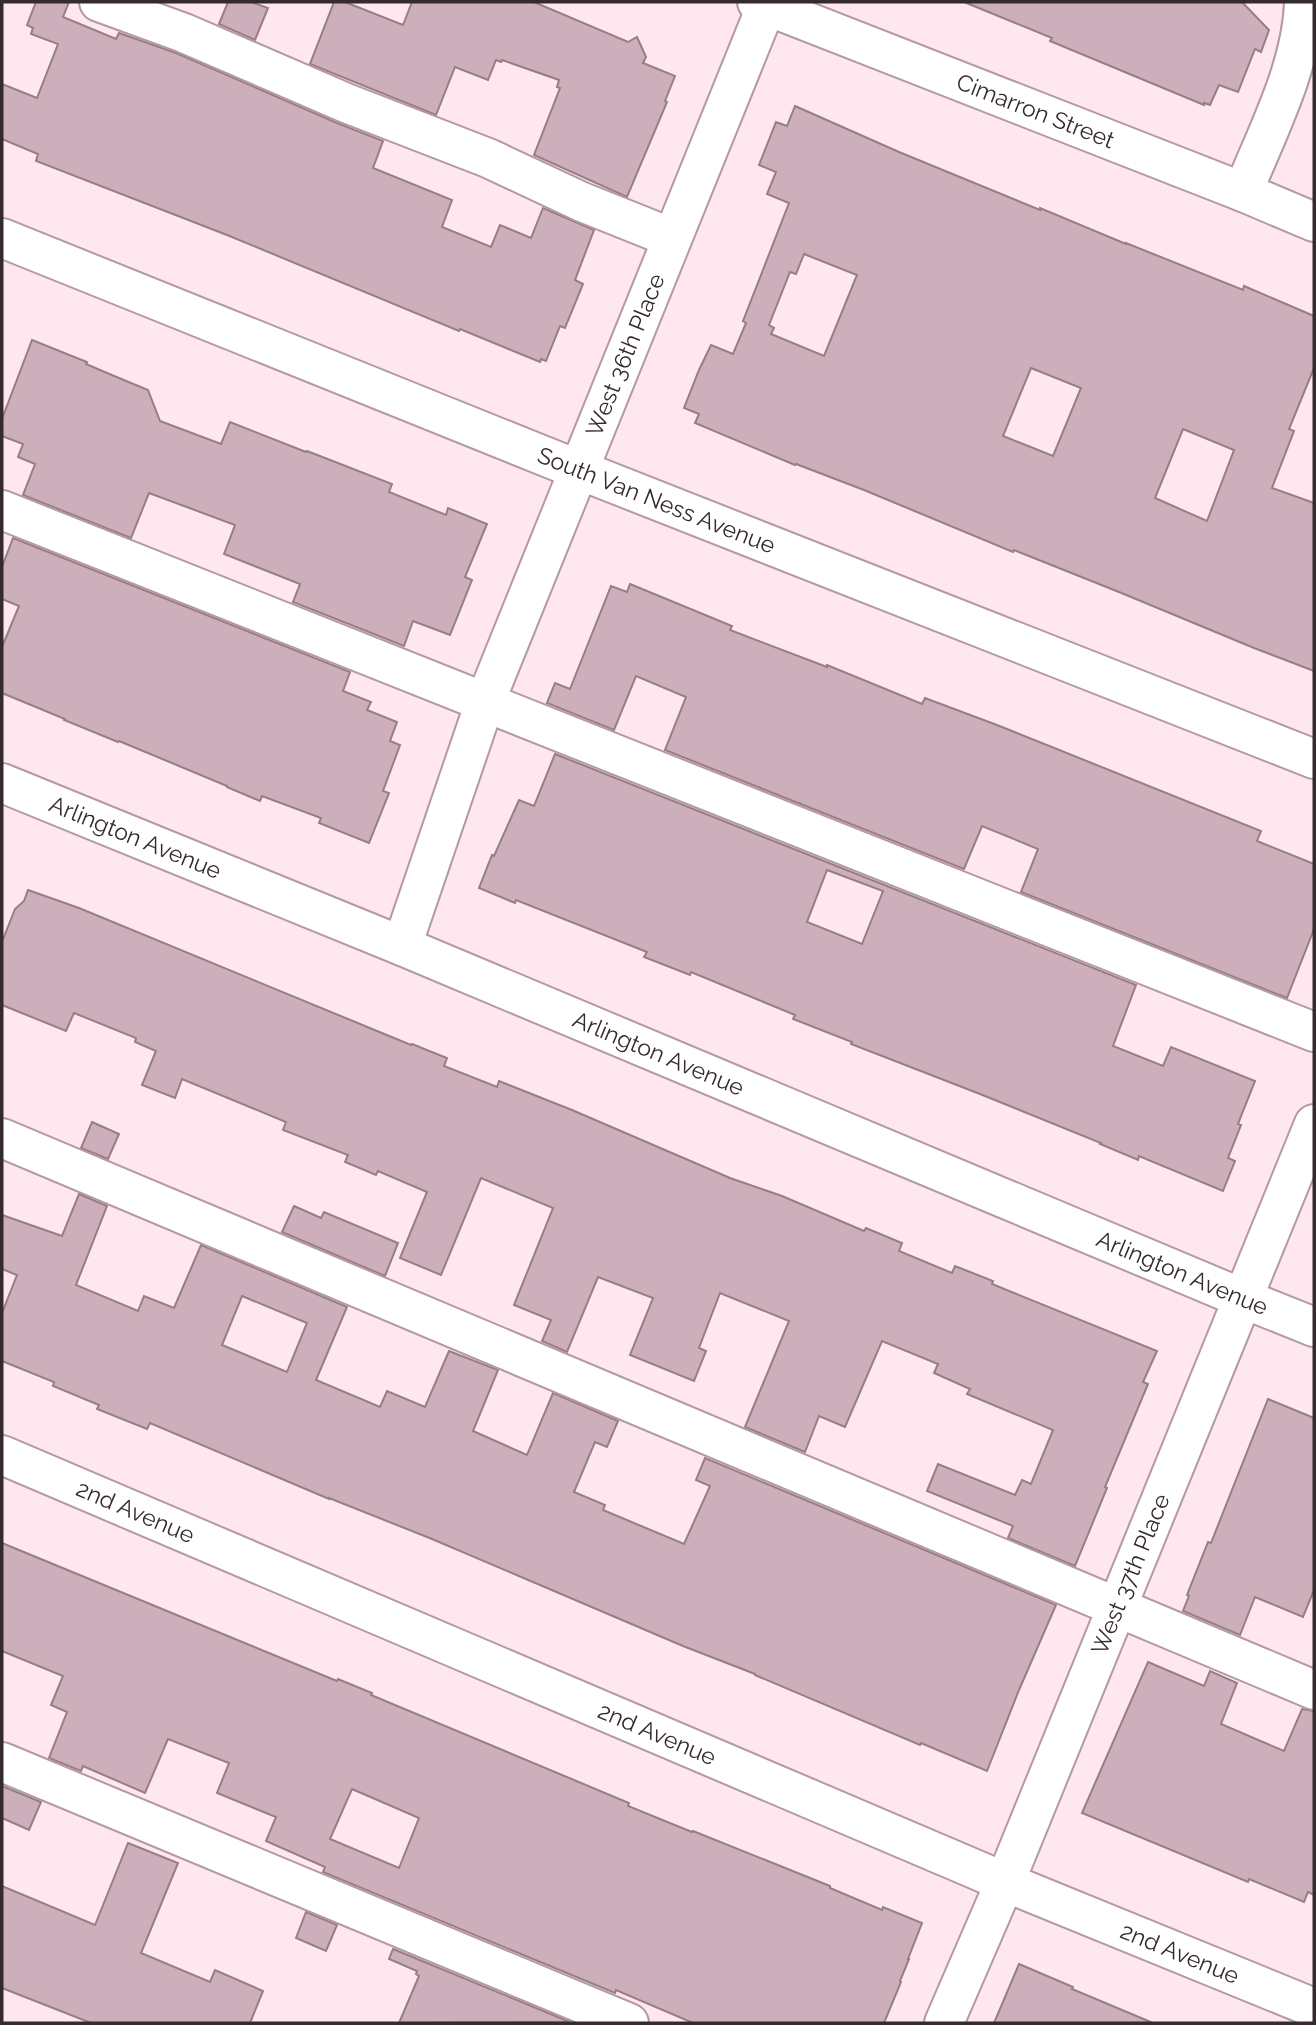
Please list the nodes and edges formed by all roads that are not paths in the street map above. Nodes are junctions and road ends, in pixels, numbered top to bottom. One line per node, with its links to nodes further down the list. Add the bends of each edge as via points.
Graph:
1 (99, 2): 7 (street, via 488,158)
2 (1304, 2): 4 (street, via 1304,23 1292,72)
3 (764, 3): 4 (street, Cimarron Street); 7 (street, West 36th Place)
4 (1243, 192): 5 (street, Cimarron Street)
5 (1314, 222)
6 (2, 238): 8 (street, South Van Ness Avenue)
7 (672, 238): 8 (street, West 36th Place)
8 (579, 469): 10 (street, West 36th Place); 11 (street, South Van Ness Avenue)
9 (2, 509): 10 (street)
10 (485, 702): 13 (street, West 36th Place); 14 (street)
11 (1314, 759)
12 (2, 783): 13 (street, Arlington Avenue)
13 (402, 946): 17 (street, Arlington Avenue)
14 (1314, 1032)
15 (1314, 1124): 17 (street, West 37th Place)
16 (2, 1138): 20 (street)
17 (1244, 1299): 18 (street, Arlington Avenue); 20 (street, West 37th Place)
18 (1314, 1327)
19 (2, 1455): 23 (street, 2nd Avenue)
20 (1117, 1608): 21 (street); 23 (street, West 37th Place)
21 (1314, 1690)
22 (2, 1762): 25 (street)
23 (1005, 1882): 24 (street, 2nd Avenue); 26 (street, West 37th Place)
24 (1314, 2008)
25 (629, 2023)
26 (944, 2023)

